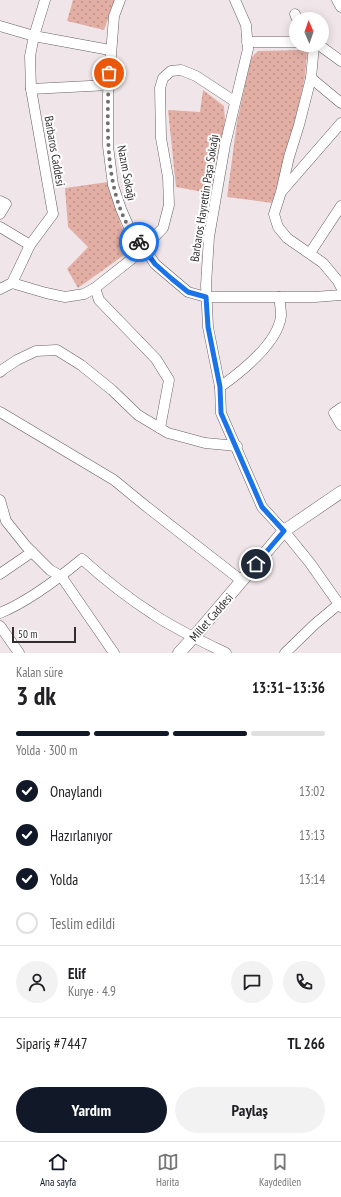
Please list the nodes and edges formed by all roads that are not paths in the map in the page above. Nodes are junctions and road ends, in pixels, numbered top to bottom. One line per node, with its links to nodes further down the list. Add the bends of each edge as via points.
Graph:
1 (44, 0): 7 (street, Barbaros Caddesi)
2 (120, 0): 10 (street, Nazım Sokağı, via 114,16)
3 (235, 0): 8 (street, Barbaros Hayrettin Paşa Sokağı, via 246,25)
4 (338, 0): 5 (street)
5 (341, 7)
6 (0, 26): 7 (street)
7 (34, 36): 10 (street); 16 (street, Barbaros Caddesi, via 30,56)
8 (247, 42): 9 (street); 17 (street, Barbaros Hayrettin Paşa Sokağı, via 248,49)
9 (289, 42)
10 (110, 50): 15 (street, Nazım Sokağı)
11 (313, 52): 14 (street)
12 (329, 52): 13 (street)
13 (341, 61)
14 (311, 78): 18 (street); 20 (street)
15 (109, 85): 16 (street); 26 (street, Nazım Sokağı, via 108,146 114,185 131,232)
16 (31, 89): 25 (street, Barbaros Caddesi, via 53,214)
17 (234, 101): 26 (street, via 196,76 181,70 171,70 163,78 160,88 161,138 168,177 169,206 163,228); 33 (street, Barbaros Hayrettin Paşa Sokağı, via 209,237)
18 (341, 103)
19 (341, 123): 20 (street)
20 (281, 192): 27 (street, via 274,214 278,227 287,238)
21 (0, 201): 23 (street, via 6,204)
22 (341, 206): 27 (street)
23 (0, 214)
24 (0, 227): 25 (street)
25 (30, 245): 28 (street, Barbaros Caddesi)
26 (144, 247): 30 (street); 33 (street, Nazım Sokağı, via 155,264 188,292)
27 (310, 253): 29 (street, via 328,268)
28 (12, 283): 30 (street, via 65,297 84,294); 31 (street)
29 (341, 287)
30 (95, 288): 40 (street, via 99,300 156,358 168,380)
31 (0, 289)
32 (341, 295): 34 (street, Nazım Sokağı)
33 (206, 297): 34 (street, Nazım Sokağı); 36 (street, Barbaros Hayrettin Paşa Sokağı, via 208,327)
34 (279, 297): 36 (street, via 281,316 273,338 245,369)
35 (0, 372): 40 (street, via 36,351 57,350 100,380 138,415)
36 (220, 387): 41 (street, Barbaros Hayrettin Paşa Sokağı, via 221,413)
37 (341, 408): 39 (street, via 334,413)
38 (0, 412): 49 (street, via 114,480)
39 (341, 424)
40 (160, 428): 41 (street, via 168,433 205,443)
41 (236, 446): 45 (street, Barbaros Hayrettin Paşa Sokağı, via 262,507)
42 (341, 492): 45 (street, Millet Caddesi)
43 (0, 500): 44 (street)
44 (3, 522): 46 (street)
45 (284, 531): 49 (street, Millet Caddesi); 50 (street, Barbaros Hayrettin Paşa Sokağı)
46 (32, 552): 47 (street); 48 (street, via 50,570)
47 (0, 574)
48 (61, 576): 51 (street); 53 (street, via 82,560 153,615); 55 (street)
49 (242, 581): 53 (street, Millet Caddesi)
50 (340, 605): 57 (street, via 315,624)
51 (0, 613)
52 (0, 626): 54 (street)
53 (186, 647): 56 (street)
54 (18, 653)
55 (114, 653)
56 (226, 653)
57 (285, 653)

